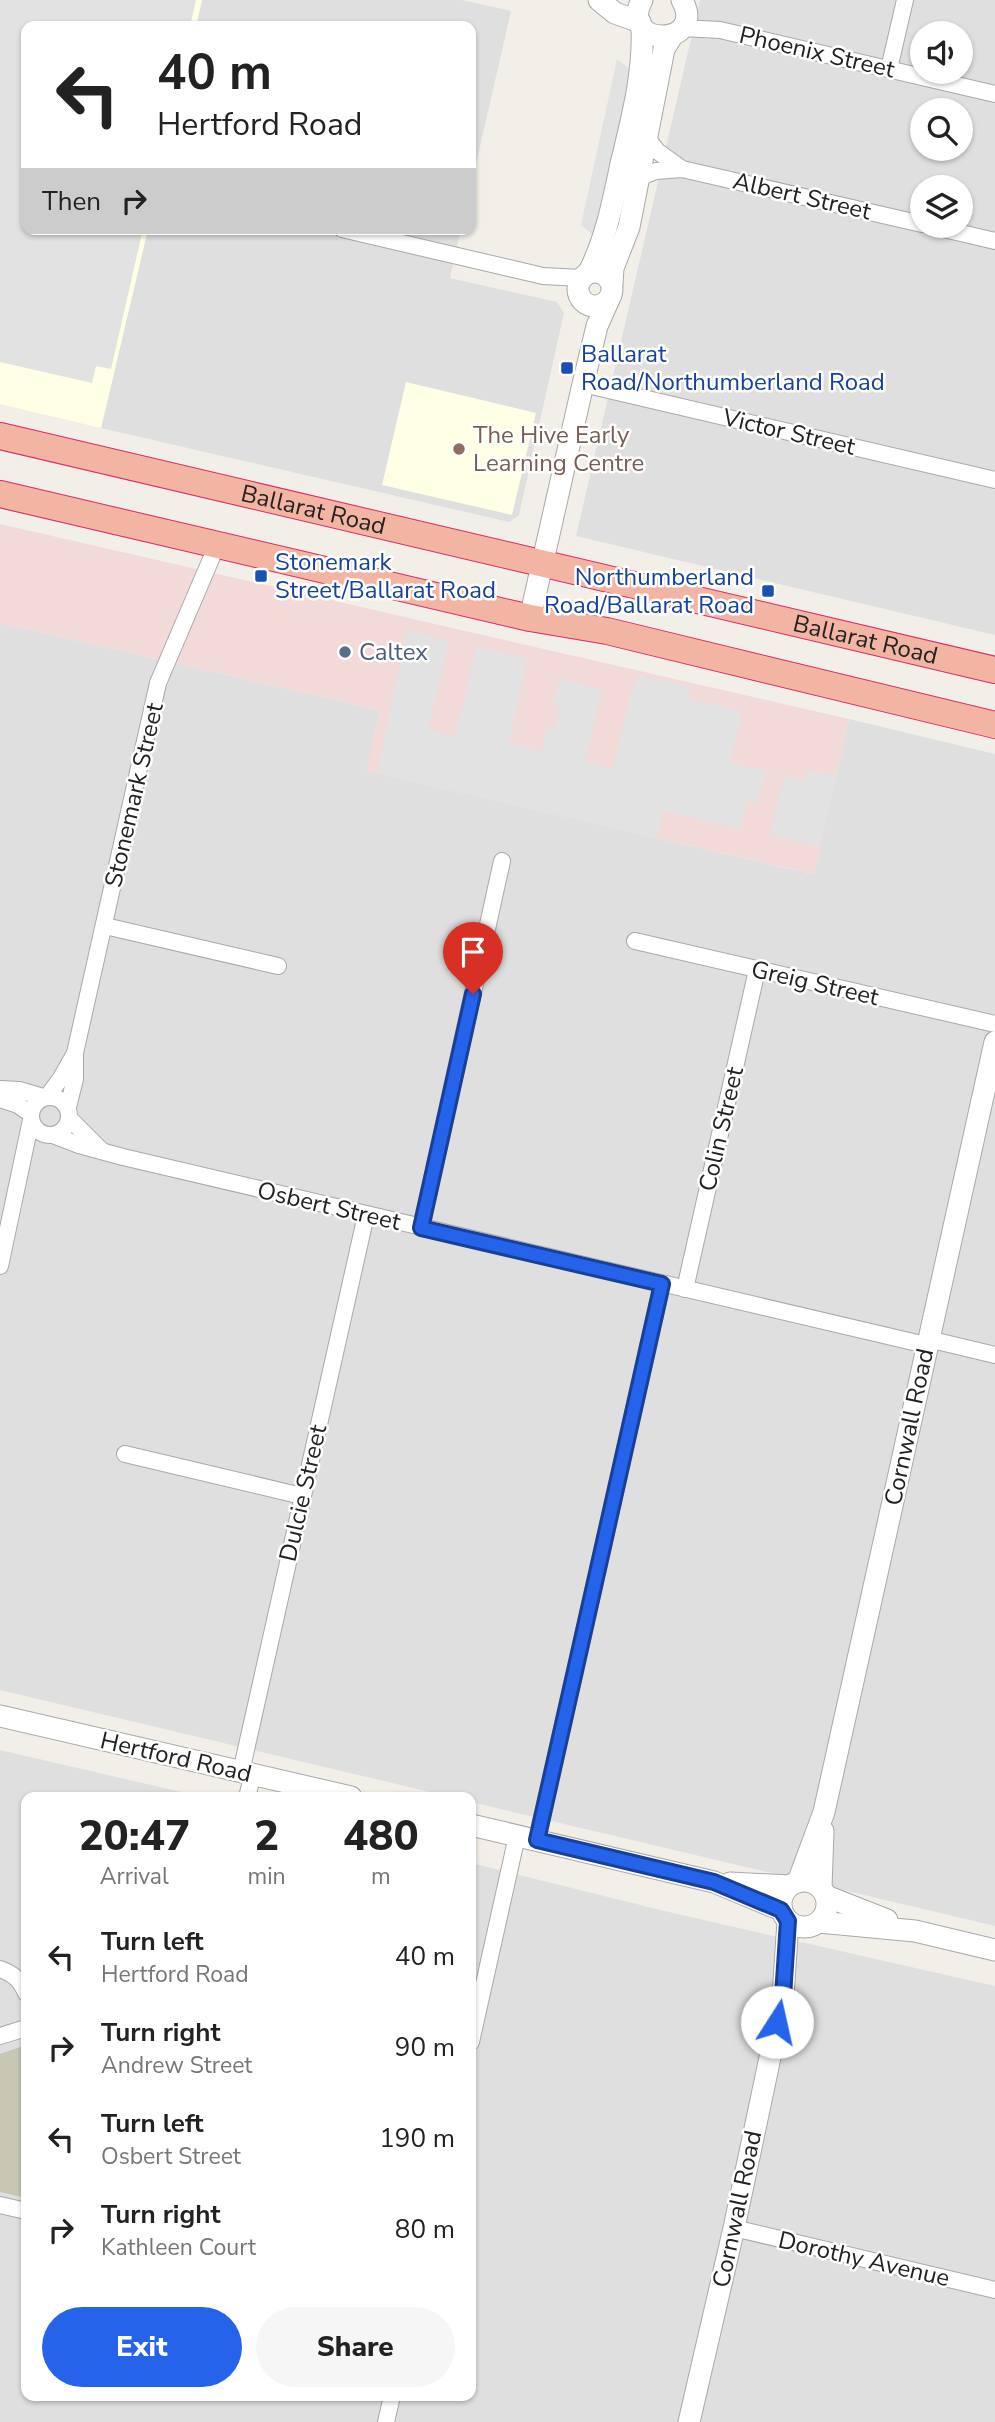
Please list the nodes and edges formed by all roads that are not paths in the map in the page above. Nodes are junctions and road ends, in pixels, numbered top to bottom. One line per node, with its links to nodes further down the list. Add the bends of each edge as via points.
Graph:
1 (599, 0): 5 (street)
2 (642, 0): 5 (street, via 638,10)
3 (905, 0): 6 (street)
4 (681, 20): 5 (street, via 655,37); 6 (street, Phoenix Street); 8 (street, via 664,49)
5 (641, 24): 15 (street, via 641,72 604,242)
6 (889, 69): 7 (street, Phoenix Street)
7 (995, 94)
8 (648, 139): 9 (street, Albert Street); 10 (street)
9 (682, 169): 10 (street, Albert Street); 11 (street, Albert Street)
10 (640, 177): 16 (street, via 629,227 613,268)
11 (910, 221)
12 (368, 235): 15 (street)
13 (973, 235): 14 (street)
14 (995, 240)
15 (582, 284): 16 (street, via 601,272); 16 (street, via 590,306 597,306); 17 (street)
16 (611, 292): 17 (street)
17 (583, 384): 19 (street, Victor Street); 22 (street)
18 (0, 436): 22 (highway, Ballarat Road)
19 (995, 480)
20 (0, 494): 21 (highway)
21 (217, 545): 23 (highway); 27 (street, Stonemark Street, via 159,683)
22 (542, 563): 23 (street); 24 (highway, Ballarat Road)
23 (530, 618): 25 (highway, via 607,631)
24 (995, 670)
25 (995, 725)
26 (502, 861): 43 (street)
27 (104, 926): 29 (street); 33 (street, Stonemark Street)
28 (635, 941): 30 (street, Greig Street)
29 (278, 966)
30 (757, 970): 31 (street, Greig Street); 46 (street, Colin Street)
31 (995, 1024)
32 (995, 1042): 47 (street, Cornwall Road)
33 (75, 1053): 35 (street, Stonemark Street); 37 (street, Stonemark Street)
34 (0, 1090): 35 (street)
35 (45, 1097): 37 (street, via 59,1098); 38 (street, via 35,1104)
36 (0, 1099): 38 (street, via 18,1105)
37 (69, 1113): 39 (street, via 64,1129); 40 (street)
38 (31, 1117): 39 (street, via 37,1130); 41 (street)
39 (50, 1135): 40 (street, Osbert Street); 41 (street)
40 (101, 1150): 42 (street, Osbert Street)
41 (22, 1172): 44 (street)
42 (366, 1215): 43 (street, Osbert Street); 50 (street, Dulcie Street)
43 (421, 1228): 45 (street, Osbert Street)
44 (0, 1266)
45 (662, 1284): 46 (street, Osbert Street); 57 (street)
46 (685, 1289): 47 (street, Osbert Street)
47 (927, 1342): 48 (street, Osbert Street); 55 (street, Cornwall Road)
48 (995, 1355)
49 (125, 1454): 50 (street)
50 (302, 1496): 52 (street, Dulcie Street)
51 (0, 1716): 52 (street, Hertford Road)
52 (247, 1773): 53 (street, Dulcie Street); 54 (street, Hertford Road)
53 (247, 1792)
54 (329, 1792)
55 (824, 1812): 59 (street, Cornwall Road); 60 (street, Cornwall Road)
56 (476, 1826): 57 (street)
57 (527, 1838): 58 (street); 66 (street)
58 (714, 1882): 59 (street); 61 (street)
59 (794, 1884): 60 (street, via 810,1882); 61 (street, via 782,1896)
60 (823, 1892): 61 (street, via 826,1910); 62 (street)
61 (799, 1920): 62 (street); 71 (street, Cornwall Road)
62 (915, 1931): 63 (street)
63 (995, 1951)
64 (0, 1969): 65 (street)
65 (21, 1982)
66 (476, 2024)
67 (21, 2029): 68 (street)
68 (0, 2035)
69 (0, 2205): 70 (street)
70 (21, 2210)
71 (734, 2228): 72 (street, Dorothy Avenue); 75 (street, Cornwall Road)
72 (995, 2290)
73 (391, 2401): 74 (street)
74 (386, 2422)
75 (689, 2422)

